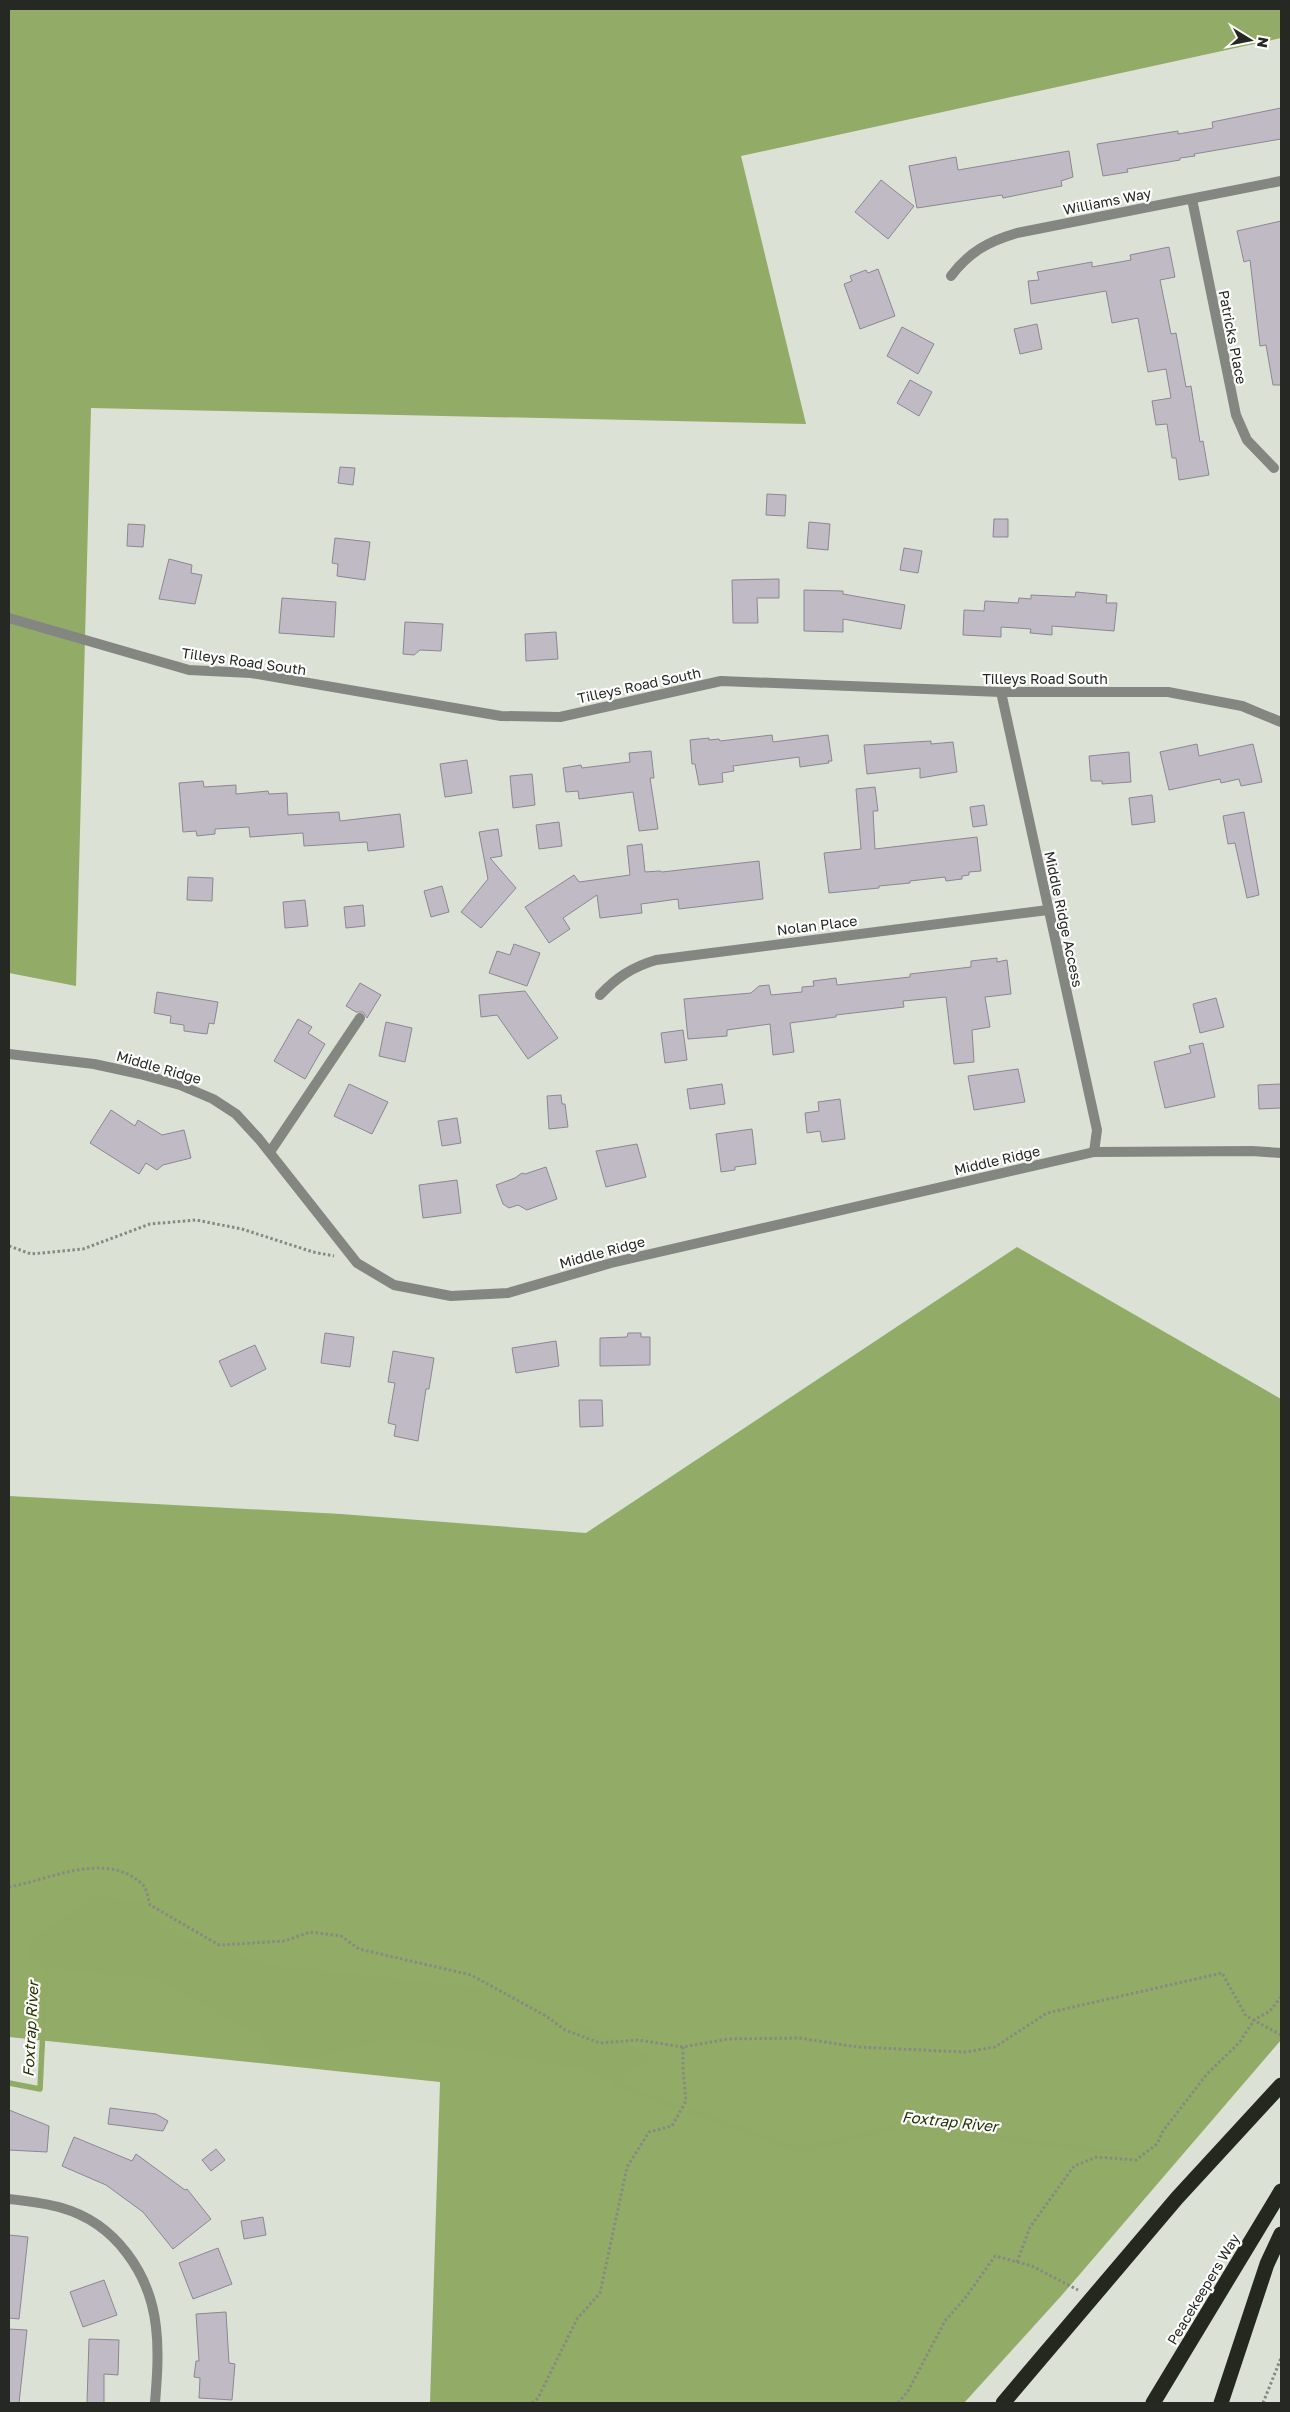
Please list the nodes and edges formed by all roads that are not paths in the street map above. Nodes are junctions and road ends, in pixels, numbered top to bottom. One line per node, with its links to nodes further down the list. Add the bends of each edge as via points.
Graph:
1 (1281, 181): 2 (street, Williams Way)
2 (1192, 199): 3 (street, Williams Way, via 1003,237 968,256); 4 (street, Patricks Place, via 1236,415 1247,440)
3 (951, 276)
4 (1274, 468)
5 (9, 618): 6 (street, Tilleys Road South, via 189,670 251,673 501,716 560,717 721,682)
6 (1001, 692): 7 (street, Tilleys Road South, via 1168,692 1242,706); 8 (street, Middle Ridge Access)
7 (1281, 722)
8 (1048, 910): 9 (street, Nolan Place, via 667,958 632,969); 13 (street, Middle Ridge Access, via 1097,1130)
9 (600, 996)
10 (360, 1018): 12 (street)
11 (9, 1054): 12 (street, Middle Ridge, via 118,1069 197,1091 236,1114)
12 (270, 1152): 13 (street, Middle Ridge, via 353,1259 394,1285 451,1296 508,1293 611,1263)
13 (1094, 1152): 14 (street, Middle Ridge, via 1252,1150)
14 (1281, 1153)
15 (1281, 2084): 20 (highway, via 1177,2198)
16 (1281, 2191): 21 (highway, Peacekeepers Way)
17 (9, 2200): 19 (street, via 62,2208 86,2217 107,2230 123,2248 149,2295 156,2326)
18 (1281, 2234): 22 (highway, via 1267,2264)
19 (155, 2403)
20 (1003, 2403)
21 (1153, 2403)
22 (1221, 2403)

